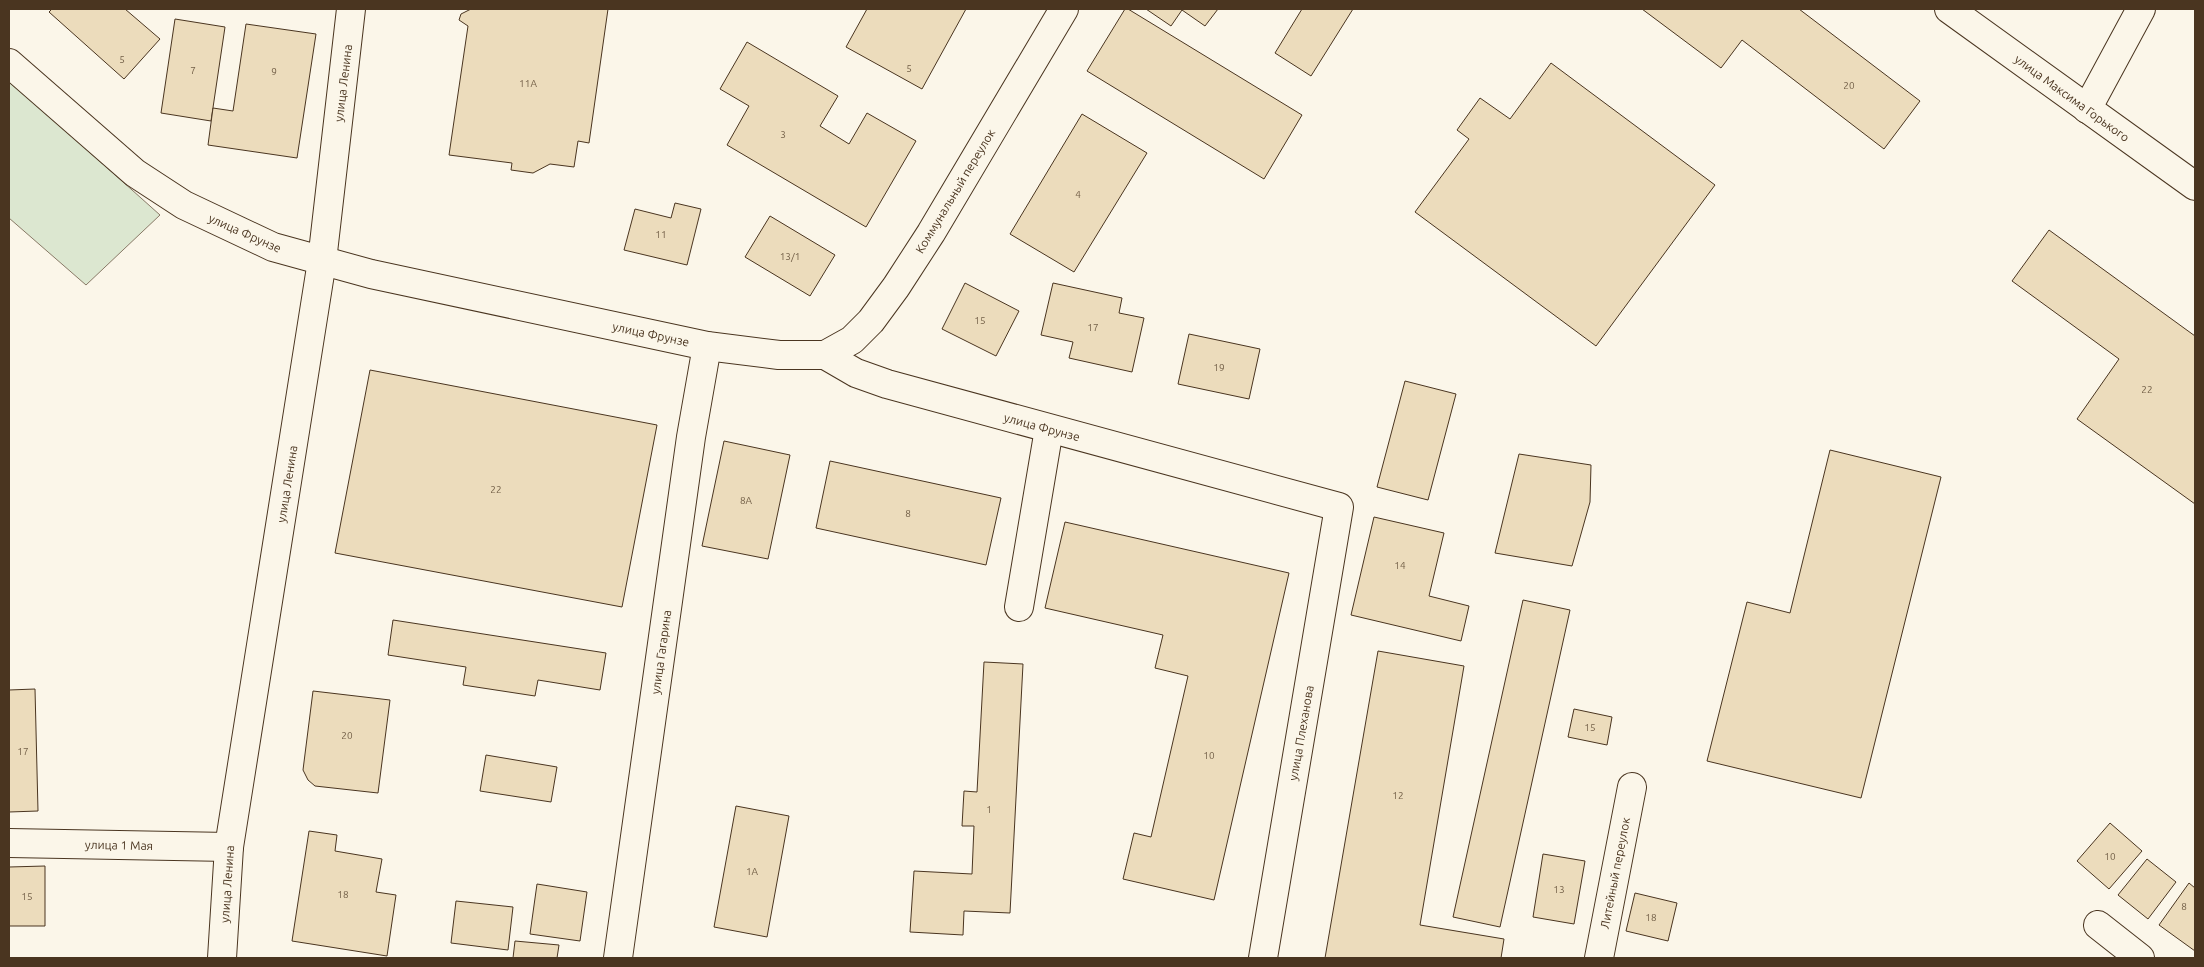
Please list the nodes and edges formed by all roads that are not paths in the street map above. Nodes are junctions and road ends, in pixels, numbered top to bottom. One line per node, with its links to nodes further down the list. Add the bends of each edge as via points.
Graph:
1 (351, 9): 8 (street, улица Ленина)
2 (1064, 9): 10 (street, Коммунальный переулок, via 896,287 852,340)
3 (1950, 9): 6 (street, улица Максима Горького)
4 (2141, 9): 6 (street)
5 (9, 63): 8 (street, улица Фрунзе, via 135,173 184,204 273,247)
6 (2087, 109): 7 (street, улица Максима Горького)
7 (2195, 186)
8 (322, 261): 9 (street, улица Фрунзе); 16 (street, улица Ленина)
9 (707, 346): 10 (street, улица Фрунзе, via 779,355); 19 (street, улица Гагарина, via 691,437)
10 (825, 355): 11 (street, улица Фрунзе, via 856,373 887,384)
11 (1049, 429): 12 (street, улица Фрунзе); 13 (street)
12 (1339, 508): 20 (street, улица Плеханова)
13 (1019, 607)
14 (1632, 788): 21 (street, Литейный переулок)
15 (9, 843): 16 (street, улица 1 Мая)
16 (229, 848): 18 (street, улица Ленина)
17 (2098, 925): 22 (street)
18 (222, 958)
19 (618, 958)
20 (1263, 958)
21 (1599, 958)
22 (2140, 958)

